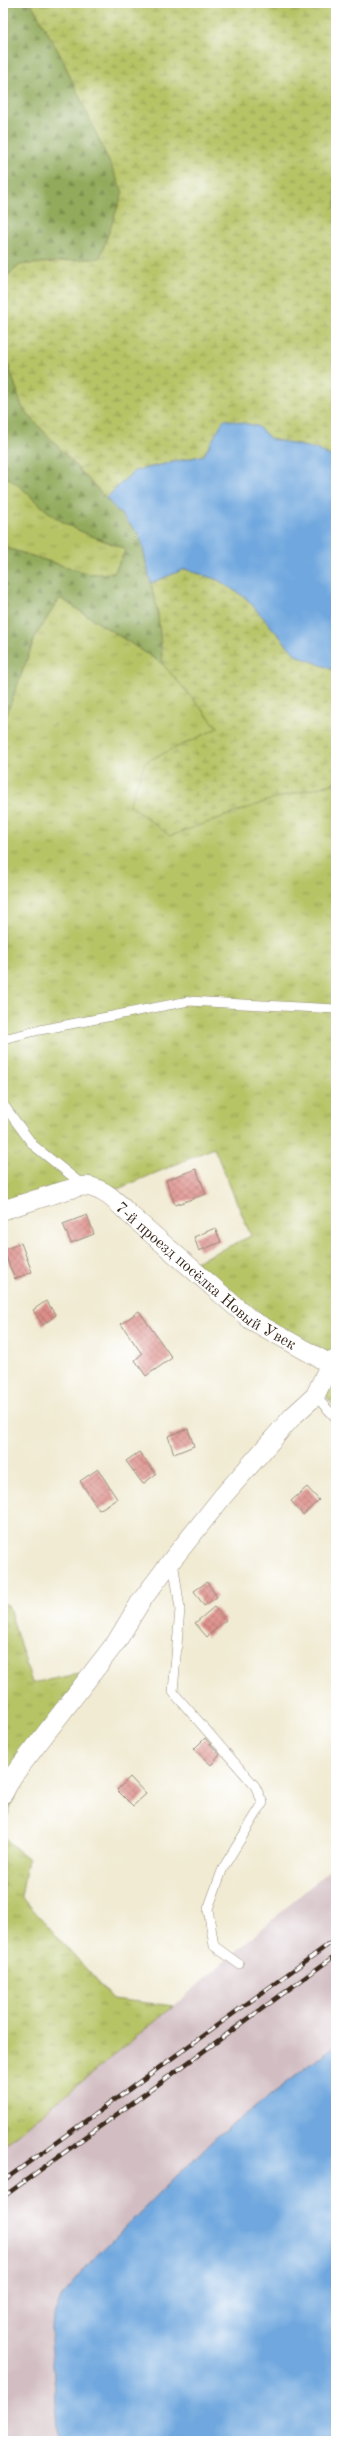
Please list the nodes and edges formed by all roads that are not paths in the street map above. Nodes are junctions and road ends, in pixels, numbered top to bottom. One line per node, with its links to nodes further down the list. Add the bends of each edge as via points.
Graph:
1 (336, 1009): 2 (lane, via 190,1001)
2 (3, 1039)
3 (3, 1104): 4 (lane, via 33,1145)
4 (85, 1186): 5 (street); 6 (street, 7-й проезд посёлка Новый Увек, via 112,1196 129,1214 251,1320)
5 (3, 1210)
6 (333, 1362): 7 (street, 7-й проезд посёлка Новый Увек)
7 (315, 1396): 8 (lane); 9 (street, 7-й проезд посёлка Новый Увек, via 293,1416 223,1496)
8 (336, 1418)
9 (172, 1560): 10 (street, 7-й проезд посёлка Новый Увек, via 117,1640 12,1777); 11 (lane, via 180,1609 173,1692 255,1786 263,1803 223,1868 208,1909 214,1946)
10 (3, 1794)
11 (239, 1964)

